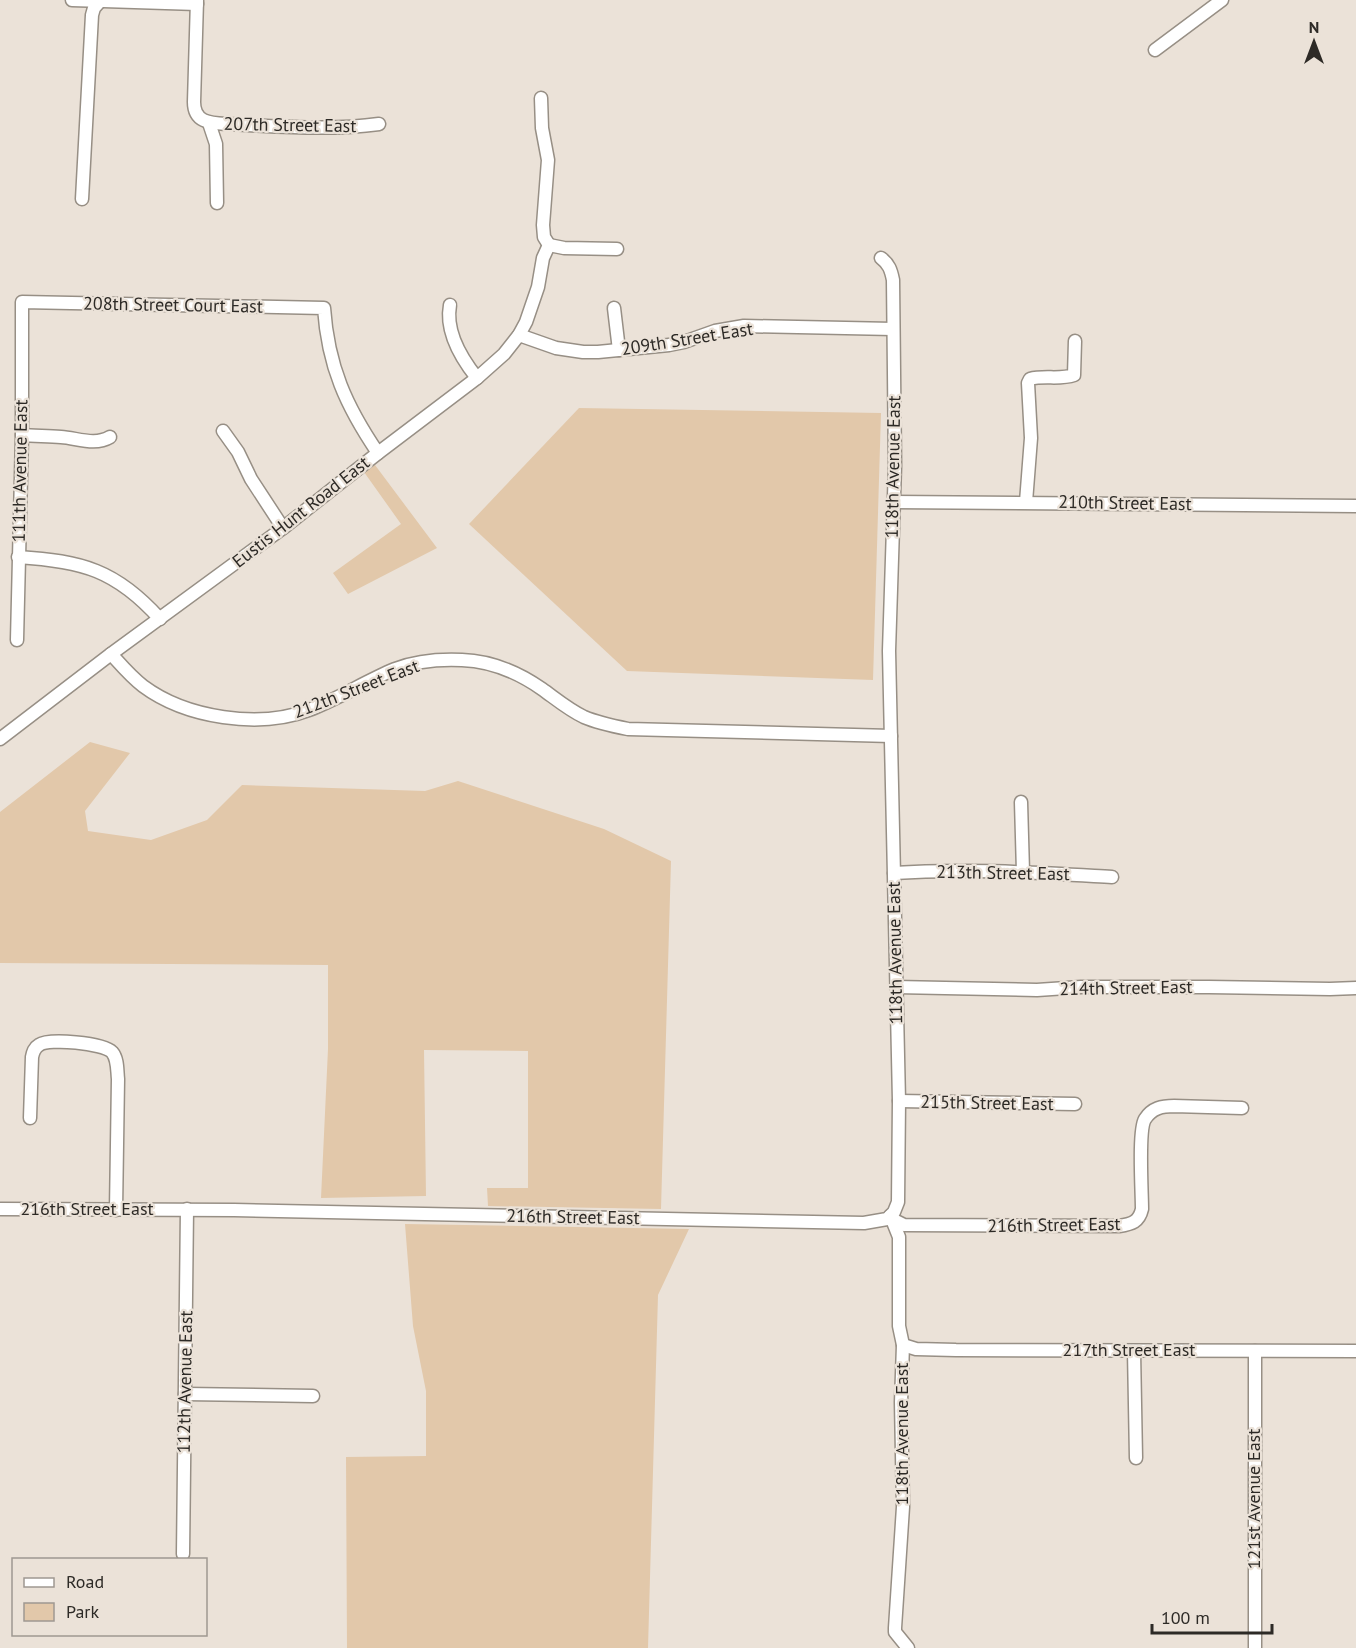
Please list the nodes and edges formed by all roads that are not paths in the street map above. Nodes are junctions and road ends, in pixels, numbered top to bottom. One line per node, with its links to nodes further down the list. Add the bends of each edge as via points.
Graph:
1 (72, 0): 2 (street)
2 (101, 0): 4 (street); 9 (street, via 92,15)
3 (1222, 0): 5 (street)
4 (197, 2): 7 (street, via 194,102 197,116)
5 (1155, 50)
6 (541, 98): 11 (street, via 548,160 543,225)
7 (206, 121): 8 (street, 207th Street East, via 340,127); 10 (street, via 216,144)
8 (379, 124)
9 (82, 199)
10 (216, 203)
11 (549, 245): 12 (street); 18 (street, Eustis Hunt Road East, via 532,307)
12 (617, 249)
13 (880, 258): 17 (street, 118th Avenue East, via 890,268 893,280)
14 (22, 302): 23 (street, 111th Avenue East); 25 (street, 208th Street Court East, via 324,308 340,385)
15 (450, 305): 21 (street, via 449,322 455,344)
16 (614, 308): 20 (street)
17 (893, 329): 20 (street, 209th Street East, via 744,326 669,345); 26 (street, 118th Avenue East)
18 (519, 335): 20 (street, 209th Street East, via 544,345 583,352); 21 (street, Eustis Hunt Road East)
19 (1075, 341): 27 (street, via 1074,375 1035,377 1028,382 1031,438)
20 (619, 350)
21 (477, 378): 25 (street, Eustis Hunt Road East)
22 (223, 431): 29 (street)
23 (21, 435): 24 (street, via 95,441); 30 (street, 111th Avenue East)
24 (110, 437)
25 (378, 453): 29 (street, Eustis Hunt Road East)
26 (894, 502): 27 (street, 210th Street East); 34 (street, 118th Avenue East, via 889,651)
27 (1026, 502): 28 (street, 210th Street East)
28 (1356, 506)
29 (283, 528): 31 (street, Eustis Hunt Road East)
30 (18, 557): 31 (street, via 64,561 104,574 125,586); 32 (street, 111th Avenue East)
31 (160, 619): 33 (street, Eustis Hunt Road East)
32 (17, 640)
33 (111, 654): 34 (street, 212th Street East, via 133,678 160,697 199,711 244,719 277,718 308,710 412,664 465,660 515,674 584,716 628,729); 35 (street, Eustis Hunt Road East)
34 (891, 736): 38 (street, 118th Avenue East)
35 (0, 739)
36 (1022, 802): 37 (street)
37 (1023, 872): 38 (street, 213th Street East); 39 (street, 213th Street East)
38 (894, 873): 40 (street, 118th Avenue East)
39 (1112, 877)
40 (896, 987): 41 (street, 214th Street East); 42 (street, 118th Avenue East)
41 (1356, 988)
42 (899, 1101): 43 (street, 215th Street East); 49 (street, 118th Avenue East, via 898,1202)
43 (1075, 1104)
44 (1242, 1108): 49 (street, 216th Street East, via 1163,1106 1151,1112 1142,1125 1142,1209 1135,1222 1119,1226 972,1226 904,1224)
45 (30, 1118): 48 (street, via 32,1057 39,1045 75,1043 113,1053 118,1079)
46 (0, 1209): 48 (street, 216th Street East)
47 (187, 1209): 48 (street, 216th Street East); 49 (street, 216th Street East, via 864,1223); 54 (street, 112th Avenue East)
48 (116, 1210)
49 (890, 1216): 50 (street, 118th Avenue East, via 899,1237 899,1326)
50 (903, 1345): 51 (street, 217th Street East, via 916,1349); 58 (street, 118th Avenue East, via 903,1508 895,1632)
51 (1134, 1351): 52 (street, 217th Street East); 56 (street)
52 (1255, 1351): 53 (street, 217th Street East); 59 (street, 121st Avenue East)
53 (1356, 1351)
54 (185, 1395): 55 (street); 57 (street, 112th Avenue East)
55 (313, 1396)
56 (1136, 1458)
57 (183, 1554)
58 (906, 1647)
59 (1255, 1648)

